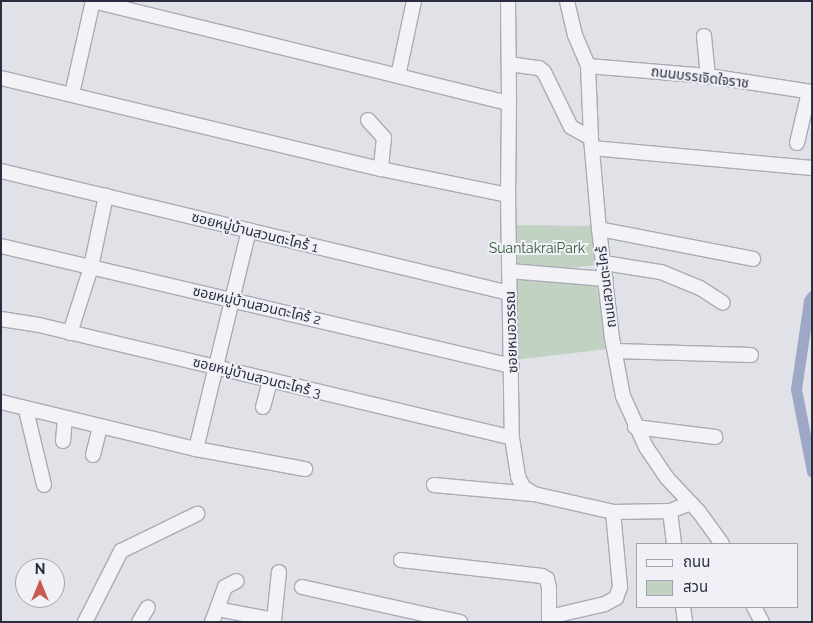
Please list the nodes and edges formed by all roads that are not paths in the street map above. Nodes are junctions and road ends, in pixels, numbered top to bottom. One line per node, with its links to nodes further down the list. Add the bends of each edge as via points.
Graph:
1 (93, 1): 8 (street); 12 (street)
2 (414, 1): 8 (street)
3 (567, 1): 7 (street, ถนนสวนตะไคร้)
4 (506, 2): 6 (street, ซอยหมอวรรณ)
5 (704, 36): 9 (street)
6 (509, 64): 13 (street, ซอยหมอวรรณ); 15 (street, via 539,68 544,72 571,127)
7 (588, 66): 9 (street, ถนนบรรเจิดใจราช); 15 (street, ถนนสวนตะไคร้)
8 (398, 76): 13 (street)
9 (708, 76): 11 (street, ถนนบรรเจิดใจราช)
10 (1, 78): 12 (street)
11 (810, 92): 16 (street)
12 (72, 94): 17 (street)
13 (510, 103): 20 (street, ซอยหมอวรรณ)
14 (368, 120): 17 (street, via 384,138)
15 (591, 143): 18 (street); 22 (street, ถนนสวนตะไคร้)
16 (797, 143)
17 (381, 168): 20 (street)
18 (812, 168)
19 (1, 171): 21 (street, ซอยหมู่บ้านสวนตะไคร้ 1)
20 (508, 195): 28 (street, ซอยหมอวรรณ)
21 (106, 196): 23 (street, ซอยหมู่บ้านสวนตะไคร้ 1); 27 (street)
22 (599, 229): 25 (street); 26 (street, ถนนสวนตะไคร้)
23 (249, 230): 30 (street, ซอยหมู่บ้านสวนตะไคร้ 1); 31 (street)
24 (1, 246): 27 (street, ซอยหมู่บ้านสวนตะไคร้ 2)
25 (753, 260)
26 (604, 263): 29 (street, ถนนสวนตะไคร้); 32 (street, via 661,272 700,288)
27 (91, 267): 31 (street, ซอยหมู่บ้านสวนตะไคร้ 2); 34 (street)
28 (508, 271): 29 (street); 30 (street, ซอยหมอวรรณ)
29 (606, 279): 35 (street, ถนนสวนตะไคร้)
30 (509, 293): 37 (street, ซอยหมอวรรณ)
31 (232, 299): 37 (street, ซอยหมู่บ้านสวนตะไคร้ 2); 38 (street)
32 (723, 303)
33 (1, 319): 34 (street, ซอยหมู่บ้านสวนตะไคร้ 3)
34 (70, 333): 38 (street, ซอยหมู่บ้านสวนตะไคร้ 3)
35 (614, 351): 36 (street); 44 (street, ถนนสวนตะไคร้, via 623,396)
36 (751, 354)
37 (512, 366): 47 (street, ซอยหมอวรรณ)
38 (217, 367): 39 (street, ซอยหมู่บ้านสวนตะไคร้ 3); 49 (street)
39 (270, 380): 41 (street); 47 (street, ซอยหมู่บ้านสวนตะไคร้ 3)
40 (1, 402): 42 (street)
41 (263, 407)
42 (26, 410): 43 (street); 52 (street)
43 (65, 419): 45 (street); 48 (street)
44 (635, 426): 46 (street); 55 (street, ถนนสวนตะไคร้, via 667,478)
45 (100, 427): 49 (street); 50 (street)
46 (715, 437)
47 (512, 438): 54 (street, ซอยหมอวรรณ, via 518,477 523,487)
48 (63, 441)
49 (196, 449): 51 (street)
50 (93, 455)
51 (305, 469)
52 (44, 485)
53 (434, 485): 54 (street)
54 (534, 494): 57 (street)
55 (691, 504): 56 (street); 60 (street, ถนนสวนตะไคร้)
56 (670, 511): 57 (street); 59 (street)
57 (614, 512): 69 (street, via 620,588 616,598)
58 (196, 514): 70 (street, via 121,551)
59 (674, 543)
60 (721, 543)
61 (401, 560): 69 (street, via 542,576 547,579 549,588)
62 (279, 572): 68 (street, via 274,620)
63 (237, 581): 68 (street, via 225,587)
64 (302, 586): 72 (street)
65 (148, 607): 71 (street)
66 (683, 608): 73 (street)
67 (755, 608): 74 (street)
68 (215, 616)
69 (549, 620)
70 (85, 622)
71 (139, 622)
72 (460, 622)
73 (685, 622)
74 (762, 622)

